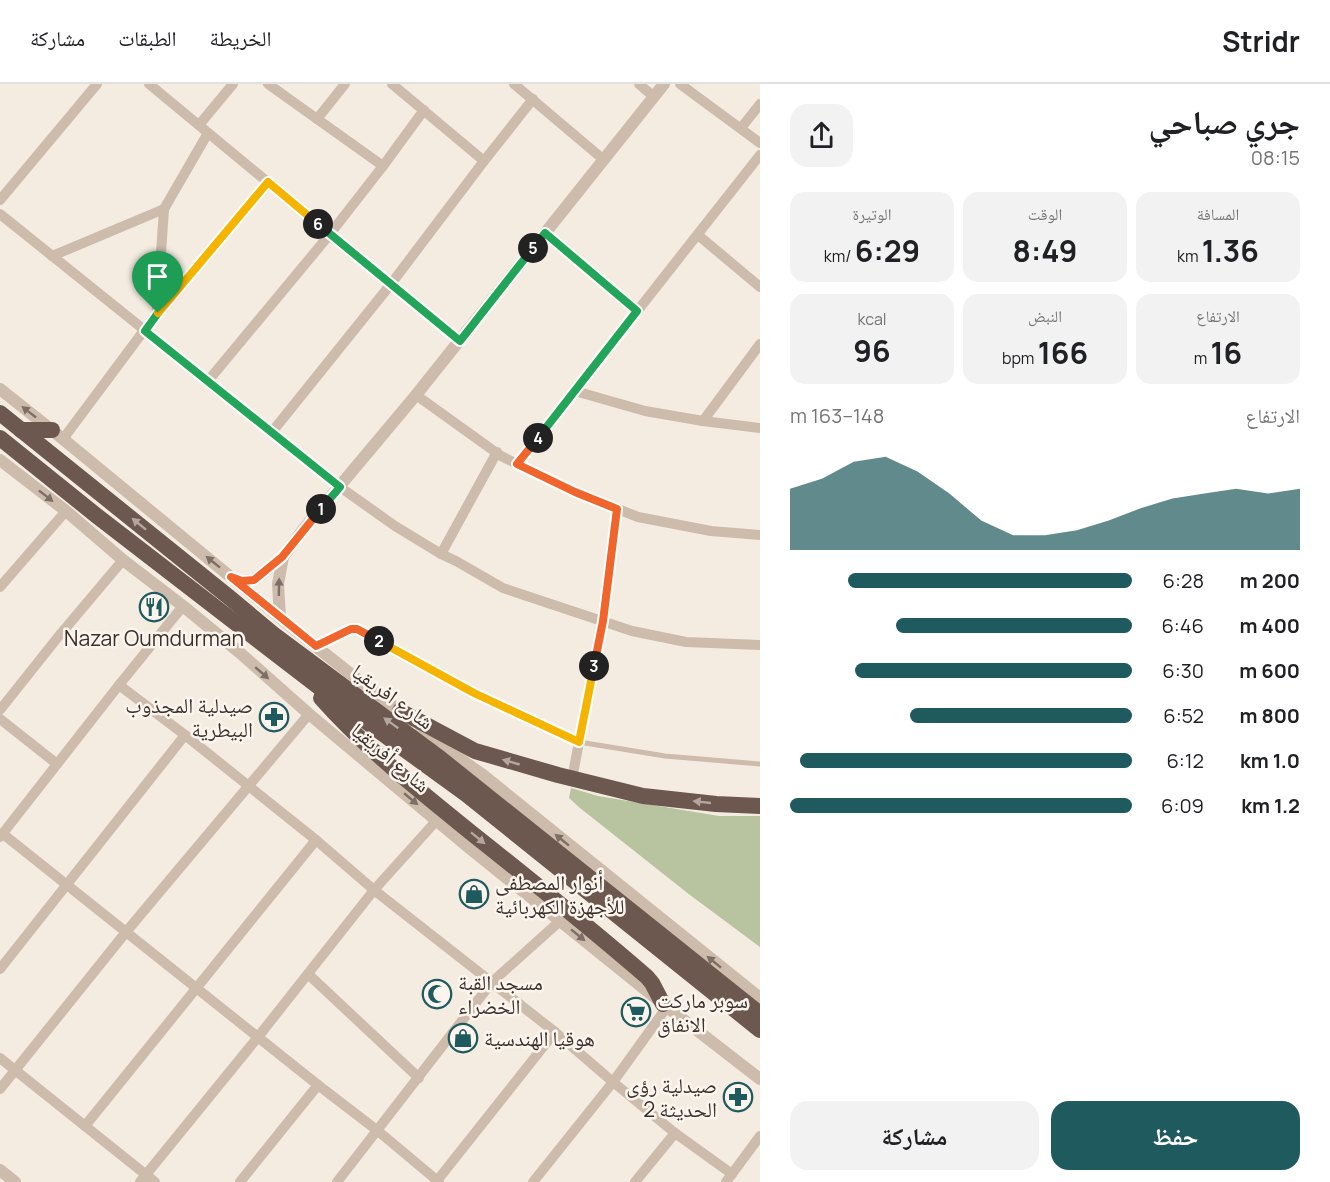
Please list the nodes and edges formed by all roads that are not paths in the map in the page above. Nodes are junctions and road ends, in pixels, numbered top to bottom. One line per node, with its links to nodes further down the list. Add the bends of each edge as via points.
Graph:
1 (97, 84): 25 (street)
2 (149, 84): 16 (street)
3 (233, 84): 16 (street)
4 (268, 84): 15 (street)
5 (345, 84): 15 (street)
6 (392, 84): 14 (street)
7 (514, 84): 12 (street)
8 (639, 84): 11 (street)
9 (664, 84): 11 (street)
10 (680, 84): 17 (street)
11 (654, 97): 22 (street)
12 (533, 99): 21 (street); 22 (street)
13 (760, 104): 17 (street)
14 (423, 110): 21 (street); 23 (street)
15 (317, 119): 23 (street)
16 (199, 125): 18 (street)
17 (741, 128): 19 (street)
18 (208, 133): 24 (street); 26 (street)
19 (760, 143)
20 (760, 155): 30 (street)
21 (484, 160): 32 (street)
22 (604, 160): 28 (street)
23 (383, 166): 29 (street)
24 (268, 182): 29 (street); 35 (street)
25 (0, 200)
26 (164, 209): 31 (street); 35 (street)
27 (0, 214): 31 (street)
28 (545, 233): 34 (street); 37 (street)
29 (330, 234): 32 (street); 39 (street)
30 (698, 234): 33 (street); 34 (street)
31 (52, 256): 36 (street)
32 (391, 284): 37 (street); 47 (street)
33 (760, 287)
34 (637, 311): 41 (street)
35 (158, 313): 36 (street)
36 (145, 331): 39 (street); 48 (street)
37 (460, 341): 42 (street)
38 (760, 344): 44 (street)
39 (208, 381): 47 (street)
40 (0, 389): 48 (street, شارع أفريقيا, one-way to 40)
41 (575, 391): 44 (street, via 645,411); 52 (street)
42 (417, 395): 50 (street); 53 (street)
43 (0, 413): 46 (highway, شارع افريقيا)
44 (703, 421): 45 (street)
45 (760, 428)
46 (21, 430): 48 (highway); 83 (highway, شارع افريقيا, one-way to 46, via 441,759 273,634)
47 (272, 432): 53 (street)
48 (58, 434): 60 (street, شارع أفريقيا, one-way to 48)
49 (0, 438): 67 (highway, شارع افريقيا)
50 (496, 452): 52 (street); 57 (street)
51 (0, 462): 55 (street, شارع أفريقيا, one-way to 55)
52 (517, 464): 54 (street)
53 (340, 487): 57 (street); 58 (street)
54 (617, 509): 56 (street, via 638,517 711,531); 64 (street)
55 (66, 511): 59 (street, شارع أفريقيا); 61 (street)
56 (760, 535)
57 (441, 555): 64 (street, via 503,588)
58 (282, 557): 60 (street, via 254,580); 63 (street, one-way to 58, via 278,584)
59 (123, 560): 62 (street, شارع أفريقيا); 69 (street)
60 (231, 577): 63 (street, شارع أفريقيا)
61 (0, 586)
62 (183, 606): 68 (street); 71 (street, شارع أفريقيا, one-way to 71)
63 (280, 617): 66 (street, شارع أفريقيا)
64 (603, 621): 65 (street, via 686,642); 74 (street)
65 (760, 645)
66 (316, 646): 70 (street, شارع أفريقيا); 74 (lane, via 357,629 474,693)
67 (296, 670): 83 (highway, شارع افريقيا); 93 (highway, one-way to 93, via 343,723 427,797 646,977)
68 (119, 685): 73 (street); 75 (street)
69 (0, 710)
70 (400, 711): 77 (highway, one-way to 70, via 475,751); 92 (street, شارع أفريقيا, one-way to 70)
71 (309, 714): 78 (street); 80 (street, شارع أفريقيا, one-way to 80)
72 (0, 719): 75 (street)
73 (185, 735): 78 (street); 84 (street)
74 (579, 742): 76 (lane, via 665,756); 77 (street)
75 (57, 764): 81 (street)
76 (760, 764)
77 (572, 779): 79 (highway, one-way to 77, via 643,796)
78 (249, 785): 82 (street); 87 (street)
79 (760, 806)
80 (437, 820): 85 (street); 86 (street, شارع أفريقيا)
81 (1, 836): 84 (street)
82 (316, 840): 85 (street); 91 (street)
83 (582, 880): 94 (highway, شارع افريقيا); 95 (highway, شارع افريقيا)
84 (66, 885): 87 (street); 88 (street)
85 (374, 890): 89 (street); 90 (street)
86 (560, 921): 90 (street); 93 (street, شارع أفريقيا, one-way to 93)
87 (126, 932): 91 (street); 99 (street)
88 (0, 969)
89 (308, 974): 97 (street); 100 (street)
90 (492, 982): 96 (street); 100 (street)
91 (197, 989): 97 (street); 105 (street)
92 (760, 998)
93 (665, 1005): 101 (street, شارع أفريقيا); 102 (street)
94 (760, 1014)
95 (760, 1029)
96 (555, 1032): 102 (street); 115 (street)
97 (258, 1037): 103 (street); 111 (street)
98 (0, 1058): 99 (street)
99 (15, 1070): 104 (street); 105 (street)
100 (419, 1078): 106 (street)
101 (760, 1079)
102 (613, 1082): 107 (street); 116 (street)
103 (318, 1085): 106 (street); 113 (street)
104 (0, 1089)
105 (85, 1126): 111 (street)
106 (378, 1131): 114 (street); 115 (street)
107 (675, 1133): 110 (street); 117 (street)
108 (760, 1136): 110 (street)
109 (0, 1170): 112 (street)
110 (729, 1178)
111 (147, 1180)
112 (15, 1182)
113 (240, 1182)
114 (337, 1182)
115 (438, 1182)
116 (532, 1182)
117 (635, 1182)

